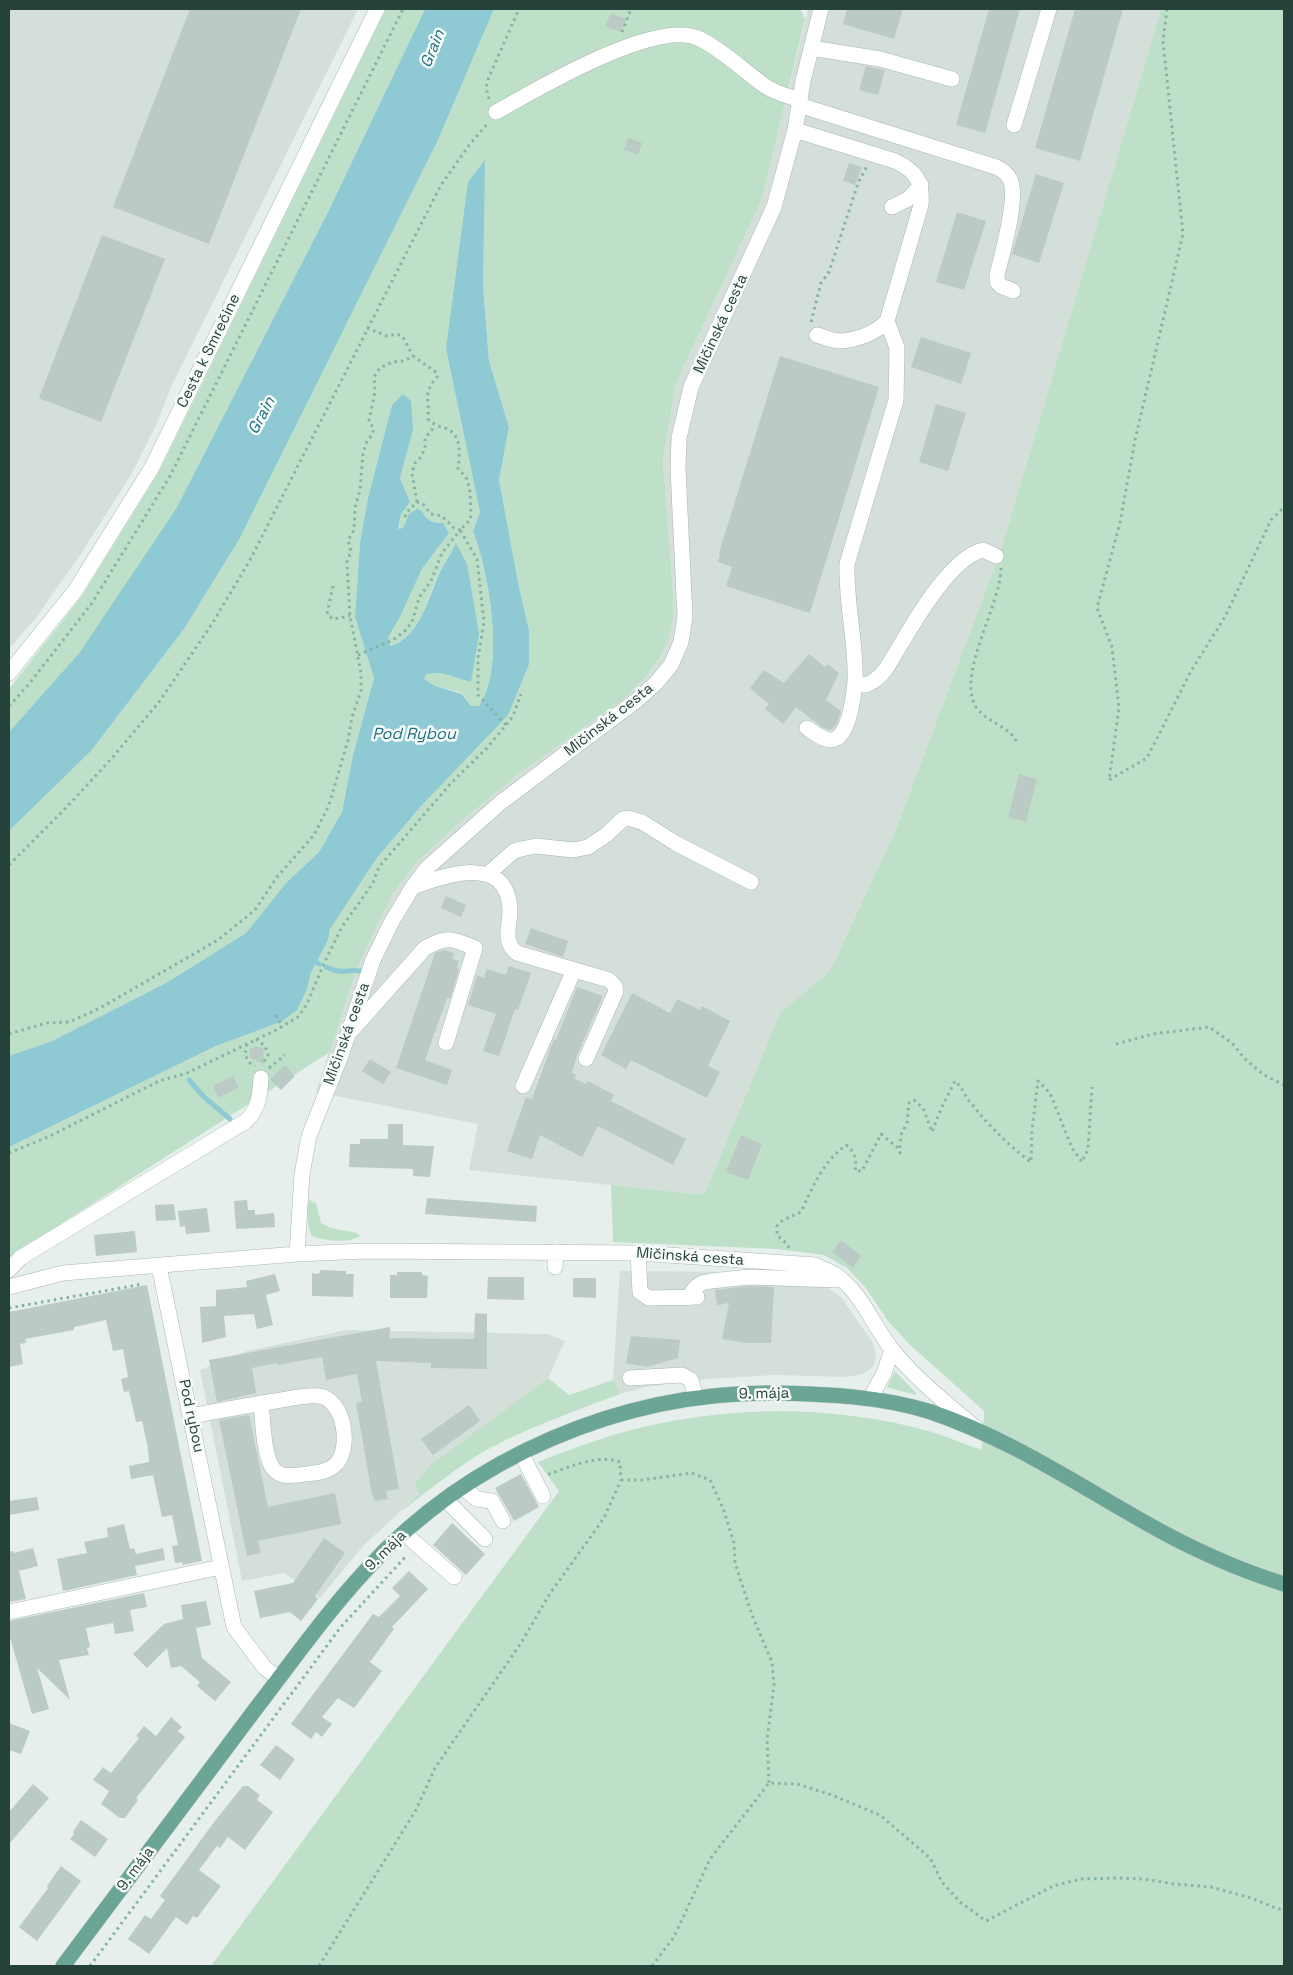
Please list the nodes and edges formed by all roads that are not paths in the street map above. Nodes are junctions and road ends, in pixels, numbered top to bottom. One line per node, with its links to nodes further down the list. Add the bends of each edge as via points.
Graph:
1 (377, 9): 16 (street, Cesta k Smrečine, via 151,469 75,591)
2 (822, 9): 4 (street, Mičinská cesta)
3 (1049, 9): 8 (street)
4 (811, 48): 5 (street, via 880,59); 6 (street, Mičinská cesta)
5 (952, 78)
6 (800, 102): 7 (street, via 766,87 698,38 671,34 600,58); 9 (street, Mičinská cesta); 12 (street, via 1006,173 1011,181 1010,220 997,282)
7 (496, 112)
8 (1014, 124)
9 (795, 130): 10 (street, via 907,167); 21 (street, Mičinská cesta, via 774,207 691,387 683,414 678,469 685,617 681,642 671,665 637,700 493,809 427,868)
10 (921, 185): 11 (street, via 908,199); 13 (street, via 921,205)
11 (892, 207)
12 (1013, 290)
13 (887, 321): 14 (street, via 881,328 854,339 838,341); 17 (street, via 897,348 896,400 847,564)
14 (817, 335)
15 (996, 556): 17 (street, via 983,550 959,563 925,605 887,667 869,684)
16 (9, 673)
17 (854, 684): 18 (street, via 847,722 841,735 834,740 825,739)
18 (807, 728)
19 (488, 874): 20 (street, via 521,848 536,846 573,850 588,847 628,818 642,822); 21 (street, via 450,874); 22 (street, via 501,884 509,902 508,940 512,949)
20 (751, 882)
21 (412, 888): 23 (street, Mičinská cesta, via 373,960)
22 (574, 970): 25 (street, via 609,980 616,991); 27 (street)
23 (348, 1034): 24 (street, via 425,948 451,938 475,948); 30 (street, Mičinská cesta, via 309,1136 302,1174)
24 (446, 1044)
25 (586, 1059)
26 (261, 1078): 33 (street, via 260,1098 246,1121 20,1258)
27 (523, 1086)
28 (556, 1252): 29 (street, Mičinská cesta); 30 (street, Mičinská cesta); 32 (street)
29 (638, 1253): 34 (street, Mičinská cesta, via 815,1265); 34 (street, via 640,1292 649,1298 693,1298 696,1286 702,1283 749,1277)
30 (297, 1254): 31 (street, Mičinská cesta)
31 (159, 1266): 35 (street, Mičinská cesta, via 63,1273); 41 (street, Pod rybou)
32 (556, 1267)
33 (9, 1270)
34 (841, 1280): 36 (street, Mičinská cesta, via 862,1301)
35 (9, 1287)
36 (892, 1350): 39 (street); 42 (street, Mičinská cesta, via 933,1392)
37 (630, 1378): 38 (street, via 682,1375 691,1380)
38 (696, 1398): 39 (main road, 9. mája, via 767,1393); 43 (main road, 9. mája, via 623,1413 582,1426)
39 (870, 1399): 42 (main road, 9. mája, via 926,1411)
40 (261, 1403): 40 (street, via 320,1396 328,1400 342,1416 344,1439 342,1454 336,1464 328,1470 286,1476 277,1473 267,1451); 41 (street)
41 (191, 1416): 50 (street, Pod rybou)
42 (977, 1429): 52 (main road, 9. mája, via 1192,1548)
43 (521, 1453): 44 (main road, 9. mája); 45 (street)
44 (463, 1488): 46 (main road, 9. mája); 47 (street, via 478,1499 492,1501)
45 (543, 1496)
46 (446, 1500): 48 (main road, 9. mája); 49 (street)
47 (503, 1521)
48 (404, 1533): 51 (street); 54 (main road, 9. mája, via 361,1575)
49 (485, 1539)
50 (221, 1567): 53 (street); 54 (street, Pod rybou, via 234,1628 264,1667)
51 (454, 1577)
52 (1284, 1584)
53 (9, 1612)
54 (279, 1679): 55 (main road, 9. mája)
55 (63, 1966)

